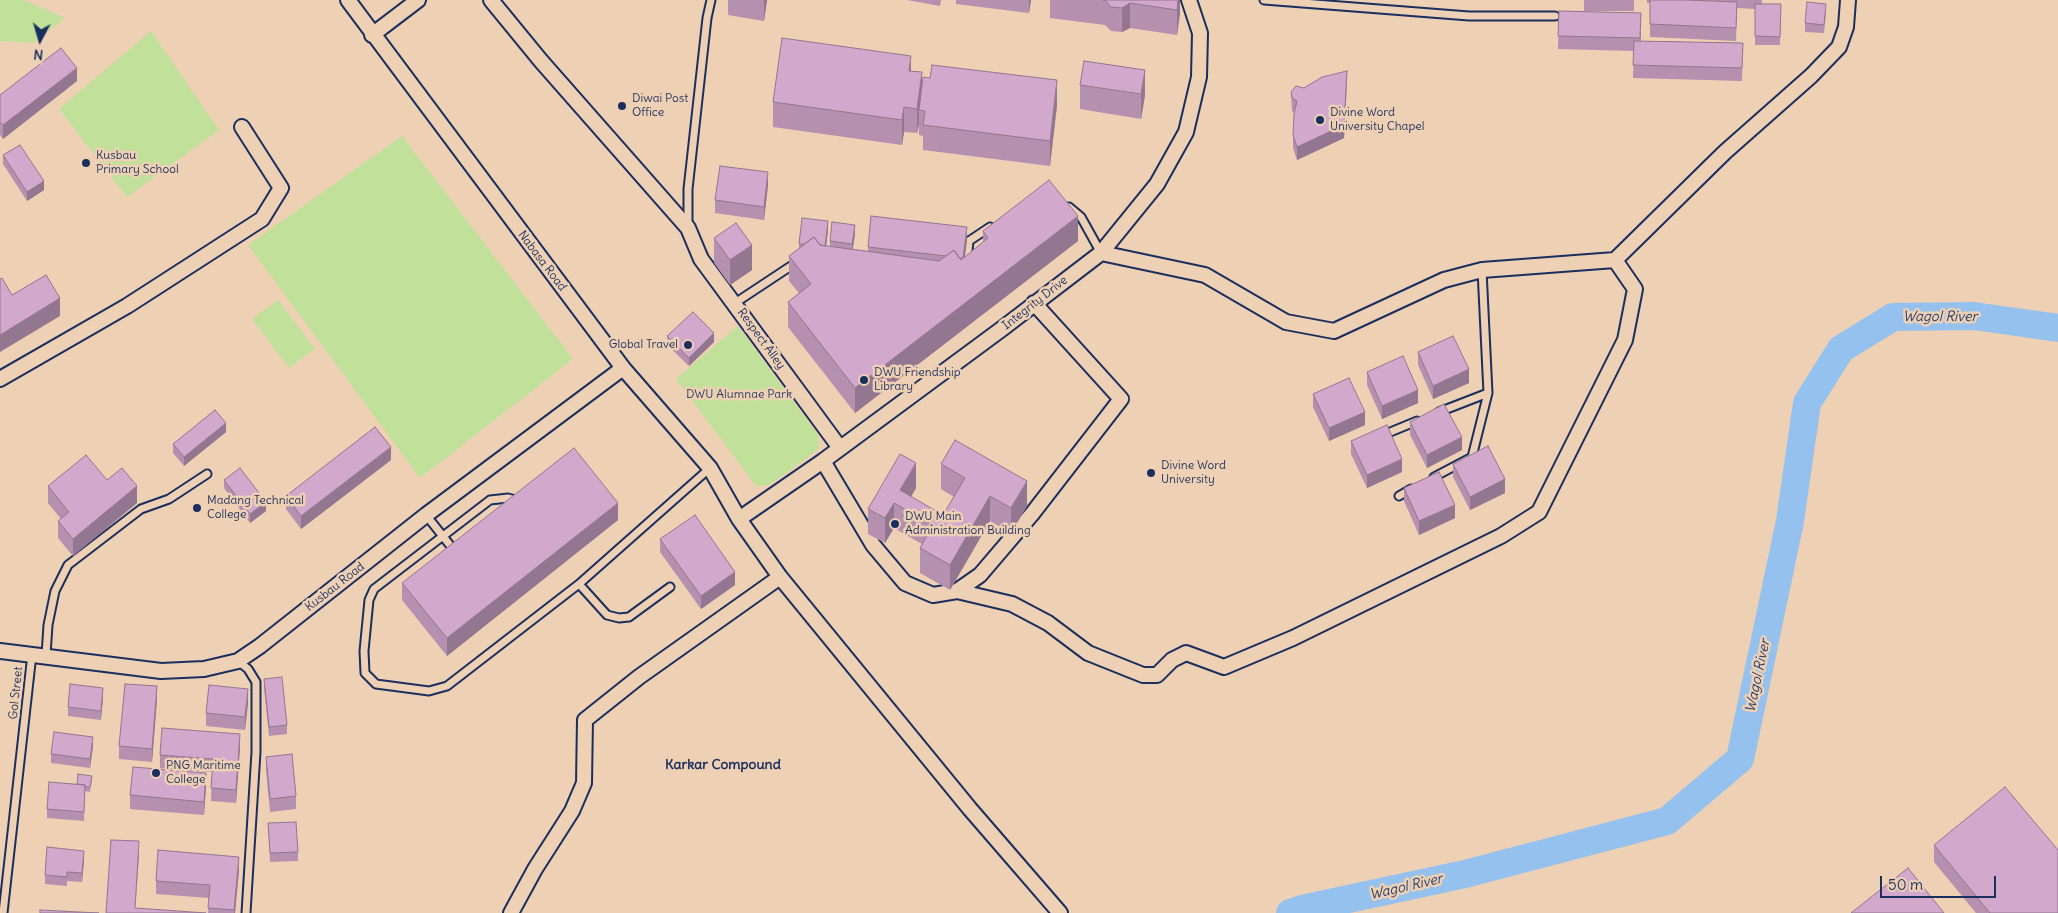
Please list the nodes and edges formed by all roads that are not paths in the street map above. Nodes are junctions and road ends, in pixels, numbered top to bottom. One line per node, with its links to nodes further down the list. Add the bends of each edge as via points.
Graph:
1 (348, 0): 9 (street, Nabasa Road)
2 (418, 0): 9 (street)
3 (492, 0): 13 (street, Respect Alley, via 541,61)
4 (711, 0): 13 (lane, via 688,189)
5 (1189, 0): 14 (street, Integrity Drive, via 1200,33 1199,77 1186,132 1157,184)
6 (1264, 0): 8 (lane, via 1469,16)
7 (1848, 0): 16 (street, via 1846,27 1839,47)
8 (1555, 16)
9 (372, 35): 21 (street, Nabasa Road)
10 (242, 127): 22 (street, via 281,188 262,219 127,306)
11 (1060, 204): 14 (lane, via 1081,217)
12 (1000, 221): 17 (lane, via 969,241)
13 (688, 228): 19 (street, Respect Alley, via 701,259)
14 (1101, 253): 18 (street, via 1205,275 1286,322 1334,331 1444,280); 20 (street, Integrity Drive)
15 (801, 259): 19 (lane)
16 (1615, 260): 18 (street); 42 (street, via 1634,289 1625,340 1539,512 1501,536 1293,638 1224,667 1186,653 1172,660 1157,675 1143,675 1088,652 1012,604)
17 (967, 261)
18 (1482, 270): 23 (lane)
19 (735, 303): 27 (street, Respect Alley)
20 (1034, 303): 27 (street, Integrity Drive); 42 (street, via 1121,399 980,575)
21 (623, 368): 29 (street, Nabasa Road); 35 (street, Kusbau Road)
22 (0, 379)
23 (1488, 393): 24 (lane); 31 (lane, via 1472,457)
24 (1433, 415)
25 (1424, 419): 26 (lane)
26 (1378, 437)
27 (840, 448): 28 (street, Integrity Drive)
28 (823, 461): 36 (street, Integrity Drive); 42 (street, via 873,545 906,583 933,595)
29 (710, 468): 36 (street, Nabasa Road); 40 (lane)
30 (207, 474): 45 (lane, via 169,500 141,509 68,565 55,591)
31 (1423, 483)
32 (1415, 488): 33 (lane)
33 (1398, 496)
34 (520, 501): 37 (lane, via 508,498 490,500)
35 (426, 515): 37 (lane); 46 (street, Kusbau Road)
36 (739, 519): 39 (street, Nabasa Road)
37 (443, 536): 38 (lane); 40 (lane, via 374,589 369,600 364,673 376,684 429,691 447,686)
38 (453, 549)
39 (780, 577): 49 (street, via 639,677 585,720 584,783 572,811); 50 (street, Nabasa Road, via 970,809)
40 (579, 584): 41 (lane, via 607,615 618,618 630,617)
41 (670, 587)
42 (957, 591)
43 (0, 651): 44 (street, Kusbau Road)
44 (32, 654): 45 (street, Kusbau Road); 47 (lane, Gol Street)
45 (46, 655): 46 (street, Kusbau Road, via 161,671 204,670)
46 (238, 661): 48 (lane, via 256,682 256,752)
47 (3, 913)
48 (246, 913)
49 (511, 913)
50 (1060, 913)

